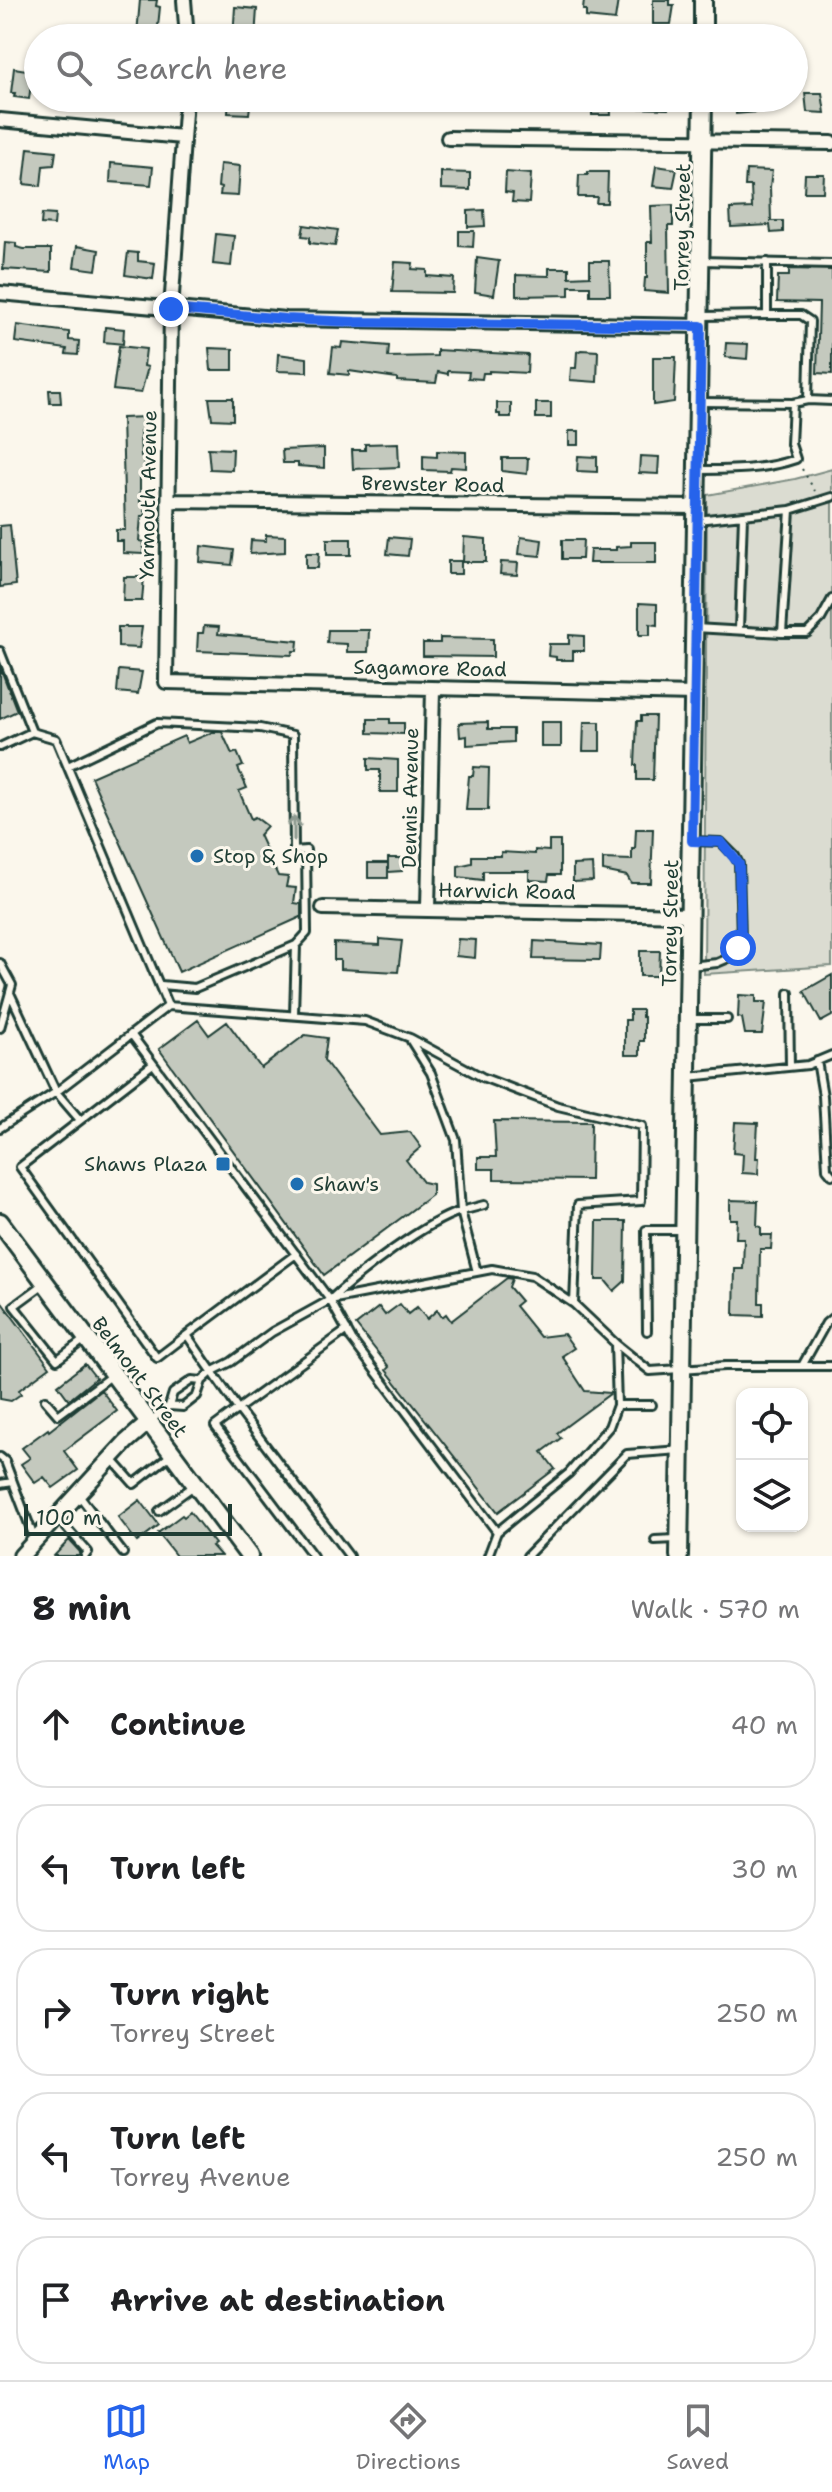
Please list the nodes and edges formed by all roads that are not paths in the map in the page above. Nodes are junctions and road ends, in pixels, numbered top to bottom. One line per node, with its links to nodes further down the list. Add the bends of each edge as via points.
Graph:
1 (184, 0): 3 (street)
2 (703, 0): 4 (main road)
3 (186, 24)
4 (703, 24)
5 (185, 112): 8 (street, Yarmouth Avenue)
6 (703, 112): 10 (main road, Torrey Street)
7 (0, 120): 8 (street)
8 (182, 137): 16 (street, Yarmouth Avenue)
9 (448, 138): 10 (street)
10 (703, 142): 11 (street); 12 (main road, Torrey Street)
11 (832, 143)
12 (702, 261): 13 (lane); 18 (main road, Torrey Street)
13 (767, 262): 14 (lane); 17 (lane)
14 (832, 264)
15 (0, 293): 16 (street)
16 (171, 309): 18 (street, via 328,321); 25 (street, Yarmouth Avenue)
17 (767, 315): 18 (lane); 19 (lane, via 801,315 810,321)
18 (700, 321): 21 (main road, Torrey Street)
19 (808, 400): 20 (lane); 22 (lane)
20 (832, 401)
21 (699, 402): 22 (lane); 23 (main road, Torrey Street)
22 (793, 403): 23 (lane, via 791,444 796,459 741,470)
23 (698, 470): 27 (main road, Torrey Street)
24 (832, 497): 26 (lane)
25 (168, 501): 27 (street, Brewster Road); 34 (street, Yarmouth Avenue)
26 (790, 510): 28 (lane); 32 (lane)
27 (697, 514): 28 (lane); 30 (main road, Torrey Street)
28 (743, 516): 31 (lane)
29 (832, 599): 32 (lane, via 807,633)
30 (695, 628): 31 (lane); 36 (main road, Torrey Street)
31 (739, 629): 32 (lane)
32 (782, 633)
33 (0, 651): 37 (lane)
34 (166, 682): 35 (street, Sagamore Road)
35 (433, 689): 36 (street, Sagamore Road); 42 (street, Dennis Avenue)
36 (694, 694): 40 (main road, Torrey Street)
37 (32, 732): 38 (lane); 39 (lane, via 56,739)
38 (0, 747)
39 (68, 766): 44 (lane, one-way to 39, via 307,933 307,878 306,850 294,851 293,735 260,728 157,723); 47 (lane)
40 (692, 841): 43 (main road, Torrey Street); 45 (lane, via 721,842 735,856 741,939 731,957)
41 (323, 908): 42 (street, Harwich Road)
42 (428, 908): 43 (street, Harwich Road)
43 (690, 915): 45 (main road, Torrey Street)
44 (296, 945): 47 (lane, via 195,988); 51 (lane)
45 (690, 966): 52 (main road, Torrey Street)
46 (1, 967): 48 (lane, via 12,985)
47 (161, 985): 50 (lane)
48 (10, 993): 54 (lane); 62 (lane)
49 (789, 993): 60 (lane)
50 (168, 1006): 51 (lane); 55 (lane)
51 (294, 1014): 56 (lane, via 365,1021)
52 (689, 1019): 53 (lane); 61 (main road, Torrey Street)
53 (727, 1019)
54 (0, 1028)
55 (131, 1034): 59 (lane); 62 (lane)
56 (410, 1038): 70 (lane, via 431,1073 456,1140); 77 (lane, via 482,1077 558,1106 642,1126 641,1201 578,1205)
57 (832, 1055): 58 (lane)
58 (817, 1061): 60 (lane); 64 (lane)
59 (153, 1064): 65 (lane); 73 (lane)
60 (790, 1066): 61 (lane)
61 (688, 1077): 72 (main road, Torrey Street)
62 (56, 1092): 65 (lane); 66 (lane)
63 (832, 1094): 64 (lane)
64 (823, 1096): 67 (lane)
65 (80, 1120): 81 (lane, via 20,1167 157,1358)
66 (0, 1128)
67 (829, 1135): 68 (lane, via 827,1169)
68 (832, 1175)
69 (484, 1205): 70 (lane)
70 (461, 1211): 74 (lane); 76 (lane, via 443,1216)
71 (0, 1222): 75 (main road, Belmont Street)
72 (686, 1230): 80 (lane, via 646,1230); 86 (main road, Torrey Street)
73 (296, 1254): 76 (lane); 81 (lane)
74 (477, 1272): 76 (lane); 77 (lane, via 492,1269 532,1276)
75 (44, 1284): 82 (main road, Belmont Street); 82 (lane, via 14,1306 57,1360)
76 (330, 1300): 79 (lane); 87 (lane)
77 (574, 1304): 83 (lane)
78 (832, 1318): 84 (lane)
79 (347, 1330): 94 (lane); 106 (lane)
80 (647, 1331)
81 (187, 1335): 87 (lane)
82 (87, 1338): 88 (main road, Belmont Street)
83 (615, 1343): 86 (lane, via 650,1371); 91 (lane)
84 (802, 1366): 85 (lane); 86 (lane)
85 (832, 1366)
86 (683, 1368): 96 (main road, Torrey Street)
87 (213, 1371): 89 (lane); 94 (lane)
88 (114, 1374): 90 (lane, via 58,1415); 95 (main road, Belmont Street)
89 (202, 1381): 93 (lane, via 192,1380 173,1393); 93 (lane, via 197,1396 183,1407)
90 (45, 1400)
91 (617, 1405): 92 (lane); 106 (lane, via 609,1427 569,1473)
92 (652, 1405)
93 (169, 1406): 95 (lane)
94 (238, 1409): 114 (lane, via 215,1426); 115 (lane)
95 (149, 1422): 97 (main road, Belmont Street); 99 (street)
96 (680, 1450): 109 (main road, Torrey Street); 117 (lane, via 627,1454)
97 (172, 1454): 99 (lane, via 134,1484); 102 (main road, Belmont Street)
98 (0, 1457): 100 (lane)
99 (111, 1458): 103 (street)
100 (13, 1482): 101 (lane); 107 (lane)
101 (0, 1484)
102 (195, 1485): 104 (lane); 113 (main road, Belmont Street)
103 (78, 1494): 105 (street); 110 (lane)
104 (159, 1511)
105 (57, 1517): 107 (street); 112 (lane, via 88,1552)
106 (497, 1532): 116 (lane)
107 (35, 1540): 111 (street)
108 (655, 1540): 109 (lane)
109 (679, 1548)
110 (123, 1553)
111 (23, 1555)
112 (85, 1556)
113 (249, 1556)
114 (313, 1556)
115 (349, 1556)
116 (488, 1556)
117 (527, 1556)

